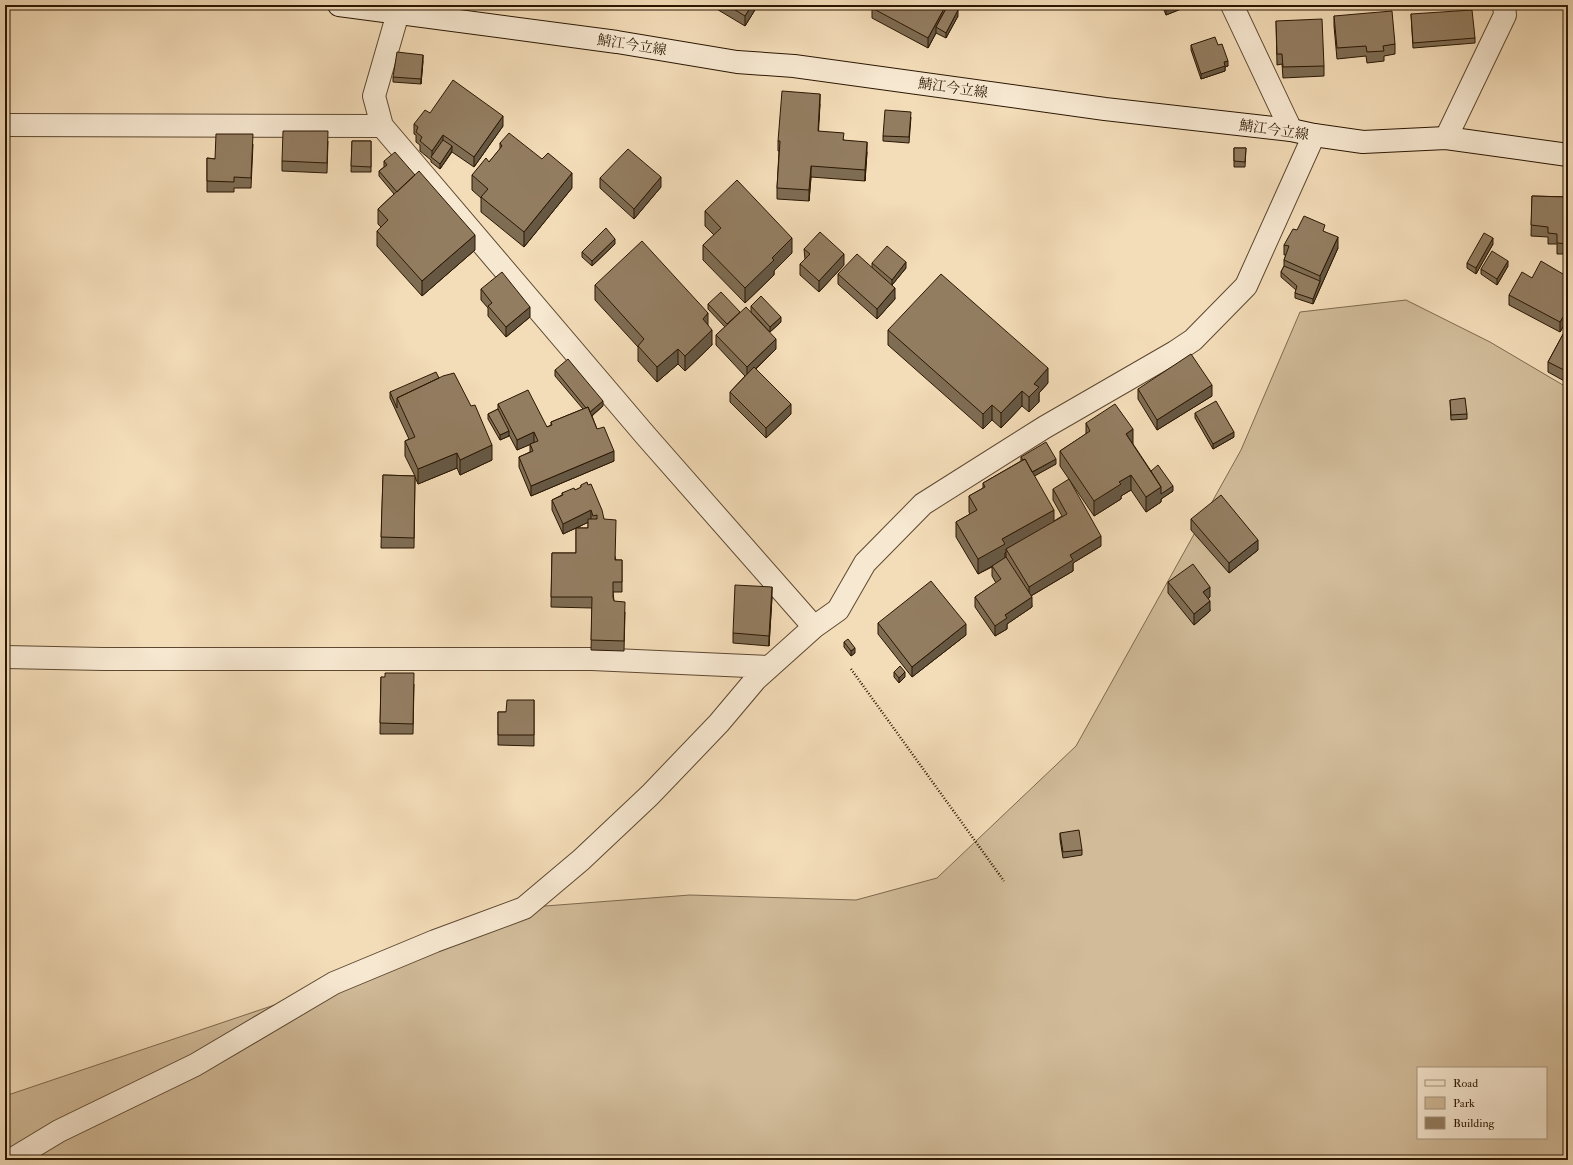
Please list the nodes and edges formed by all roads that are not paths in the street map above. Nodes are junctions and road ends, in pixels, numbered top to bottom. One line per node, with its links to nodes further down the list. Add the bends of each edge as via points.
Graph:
1 (339, 5): 4 (street, 鯖江今立線)
2 (1232, 5): 7 (street)
3 (1504, 5): 9 (street, via 1505,14)
4 (398, 9): 6 (street, via 374,96); 7 (street, 鯖江今立線, via 737,62 794,66 1105,109)
5 (5, 125): 6 (street)
6 (382, 126): 11 (street, via 641,430)
7 (1291, 130): 8 (street, 鯖江今立線)
8 (1314, 135): 9 (street, 鯖江今立線, via 1363,142); 11 (street, via 1246,286 1193,340 1044,427 923,504 865,563 838,610)
9 (1446, 138): 10 (street, 鯖江今立線)
10 (1568, 155)
11 (814, 627): 13 (street)
12 (5, 657): 13 (street, via 592,659)
13 (770, 667): 14 (street, via 650,795 581,860 524,908 334,983 195,1065 59,1131)
14 (11, 1160)

